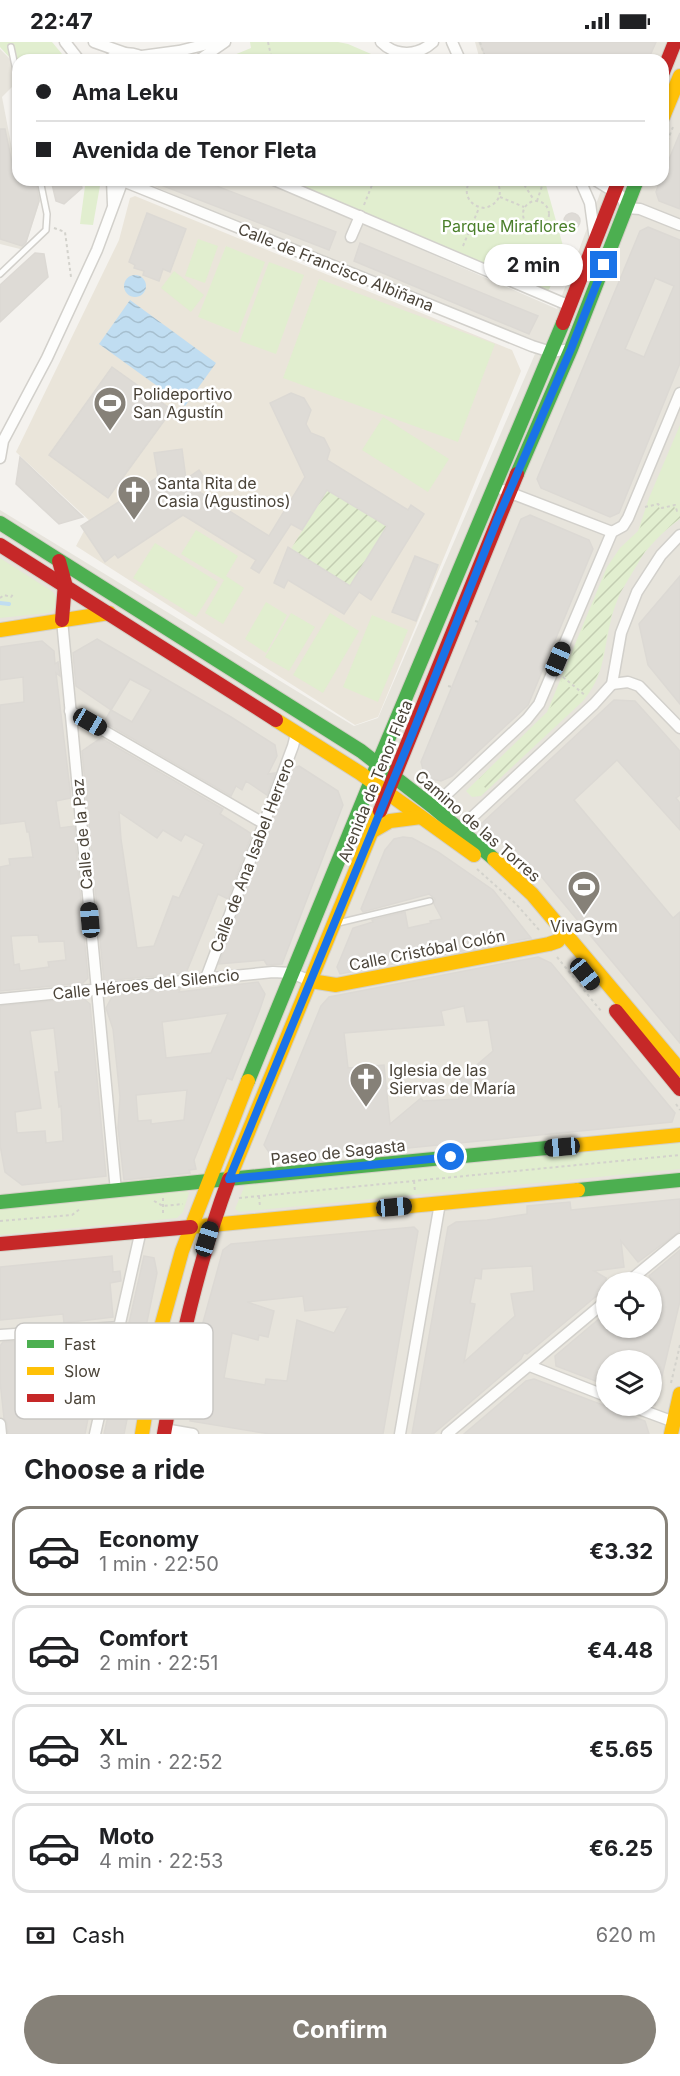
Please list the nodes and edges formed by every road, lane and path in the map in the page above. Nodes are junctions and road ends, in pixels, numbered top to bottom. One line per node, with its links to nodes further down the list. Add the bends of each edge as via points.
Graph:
1 (65, 42): 12 (street)
2 (94, 42): 10 (street)
3 (216, 42): 15 (street)
4 (225, 42): 16 (street)
5 (433, 42): 8 (street, via 416,52 405,53)
6 (480, 42): 18 (path)
7 (675, 42): 19 (main road)
8 (383, 45): 17 (street)
9 (11, 47): 11 (lane)
10 (125, 53): 13 (street); 14 (street)
11 (12, 54)
12 (74, 54)
13 (121, 54)
14 (129, 54)
15 (164, 54)
16 (208, 54)
17 (397, 54)
18 (484, 54)
19 (669, 57)
20 (680, 76): 21 (main road)
21 (669, 119)
22 (41, 186): 45 (lane, via 47,226)
23 (118, 186): 51 (street, via 94,258)
24 (134, 186): 49 (street, Calle de Francisco Albiñana)
25 (288, 186): 39 (street)
26 (372, 186): 39 (path)
27 (468, 186): 37 (path, via 468,199)
28 (499, 186): 34 (path)
29 (525, 186): 35 (path)
30 (541, 186): 35 (path)
31 (583, 186): 43 (street, via 590,203)
32 (617, 186): 38 (street); 43 (main road, Avenida de Tenor Fleta)
33 (635, 186): 38 (main road, Avenida de Tenor Fleta)
34 (500, 197): 36 (path); 37 (path, via 491,207)
35 (535, 201): 36 (path); 36 (path, via 546,205 549,212 542,226 526,223)
36 (524, 207)
37 (478, 208): 44 (path)
38 (627, 208): 40 (street, via 640,209); 48 (main road, Avenida de Tenor Fleta)
39 (360, 216): 42 (street); 44 (street)
40 (680, 225)
41 (59, 230): 46 (path, via 65,232)
42 (351, 237)
43 (596, 243): 47 (main road, Avenida de Tenor Fleta)
44 (458, 257): 47 (street)
45 (0, 274)
46 (71, 277)
47 (570, 306): 49 (main road, Avenida de Tenor Fleta)
48 (571, 349): 49 (street); 54 (main road, Avenida de Tenor Fleta)
49 (551, 352): 53 (main road, Avenida de Tenor Fleta)
50 (680, 393): 58 (street, via 628,518)
51 (2, 442): 52 (street)
52 (0, 458)
53 (494, 490): 54 (street); 74 (main road, Avenida de Tenor Fleta)
54 (509, 491): 58 (street); 75 (main road, Avenida de Tenor Fleta)
55 (647, 507): 56 (path, via 675,505)
56 (680, 510)
57 (2, 520): 61 (main road, Camino de las Torres)
58 (612, 532): 78 (street, via 539,704)
59 (680, 535): 69 (street, via 661,555 637,592 621,633)
60 (0, 545): 62 (main road, Camino de las Torres)
61 (59, 561): 62 (main road); 74 (main road, Camino de las Torres)
62 (65, 585): 65 (main road, Camino de las Torres); 66 (main road)
63 (14, 593): 64 (path)
64 (0, 598)
65 (109, 613): 66 (main road); 73 (main road, Camino de las Torres)
66 (62, 620): 67 (main road); 71 (street, Calle de la Paz)
67 (1, 629)
68 (566, 680): 70 (path)
69 (612, 684): 72 (street, via 628,682 639,686); 82 (street)
70 (582, 693)
71 (70, 711): 80 (street); 90 (street, Calle de la Paz)
72 (680, 728)
73 (294, 731): 76 (main road, Camino de las Torres); 80 (street, Calle de Ana Isabel Herrero, via 294,746)
74 (378, 764): 75 (main road, Camino de las Torres); 76 (main road, Avenida de Tenor Fleta)
75 (394, 777): 77 (main road, Avenida de Tenor Fleta); 78 (main road, Camino de las Torres)
76 (371, 781): 77 (main road, Camino de las Torres); 87 (main road, Avenida de Tenor Fleta)
77 (387, 794): 79 (main road, Camino de las Torres); 81 (main road, Avenida de Tenor Fleta)
78 (433, 807): 82 (main road, Camino de las Torres)
79 (421, 817): 81 (main road, via 390,821); 82 (main road, Camino de las Torres)
80 (263, 823): 88 (street, Calle de Ana Isabel Herrero)
81 (371, 832): 85 (main road, Avenida de Tenor Fleta)
82 (455, 832): 86 (main road, Camino de las Torres, via 518,879)
83 (477, 870): 86 (path)
84 (430, 901): 85 (lane)
85 (333, 924): 89 (main road, Avenida de Tenor Fleta)
86 (557, 937): 89 (main road, Calle Cristóbal Colón, via 336,985); 92 (main road, Camino de las Torres); 93 (main road, Camino de las Torres)
87 (291, 973): 88 (street, Calle Héroes del Silencio); 89 (street, Calle Cristóbal Colón); 102 (main road, Avenida de Tenor Fleta)
88 (206, 978): 90 (street, Calle Héroes del Silencio)
89 (311, 981): 100 (main road, Avenida de Tenor Fleta)
90 (97, 989): 91 (street, Calle Héroes del Silencio); 104 (street, Calle de la Paz)
91 (0, 999)
92 (680, 1070)
93 (680, 1089)
94 (680, 1135): 100 (main road, Paseo de Sagasta)
95 (652, 1151): 98 (path)
96 (680, 1155): 97 (path)
97 (674, 1156): 98 (path); 99 (path)
98 (653, 1158): 103 (path)
99 (675, 1161)
100 (229, 1179): 102 (main road, Paseo de Sagasta); 117 (main road, Avenida de Tenor Fleta)
101 (680, 1180): 110 (main road)
102 (208, 1181): 104 (main road, Paseo de Sagasta); 118 (main road, Avenida de Tenor Fleta)
103 (414, 1181): 106 (path); 107 (path)
104 (116, 1191): 109 (main road, Paseo de Sagasta)
105 (162, 1192): 112 (path)
106 (415, 1195)
107 (259, 1196): 108 (path); 113 (path)
108 (239, 1198)
109 (0, 1202)
110 (440, 1203): 117 (main road); 142 (street)
111 (186, 1204): 112 (path)
112 (163, 1206): 115 (path)
113 (260, 1210)
114 (72, 1215): 116 (path)
115 (163, 1219)
116 (0, 1221)
117 (211, 1226): 118 (main road); 126 (main road, Avenida de Tenor Fleta)
118 (191, 1227): 119 (main road); 125 (main road, Avenida de Tenor Fleta)
119 (141, 1230): 121 (main road); 124 (street)
120 (680, 1239): 122 (street)
121 (0, 1244)
122 (640, 1272)
123 (596, 1310): 129 (street)
124 (121, 1323)
125 (162, 1323)
126 (185, 1323)
127 (15, 1334): 128 (street)
128 (0, 1335)
129 (530, 1366): 130 (street); 143 (street)
130 (596, 1392)
131 (680, 1394): 136 (main road)
132 (650, 1416): 136 (street)
133 (99, 1419): 139 (street)
134 (145, 1419): 140 (main road, Avenida de Tenor Fleta)
135 (0, 1424): 138 (street)
136 (672, 1428)
137 (164, 1432): 141 (street)
138 (1, 1434)
139 (95, 1434)
140 (142, 1434)
141 (193, 1434)
142 (400, 1434)
143 (447, 1434)

